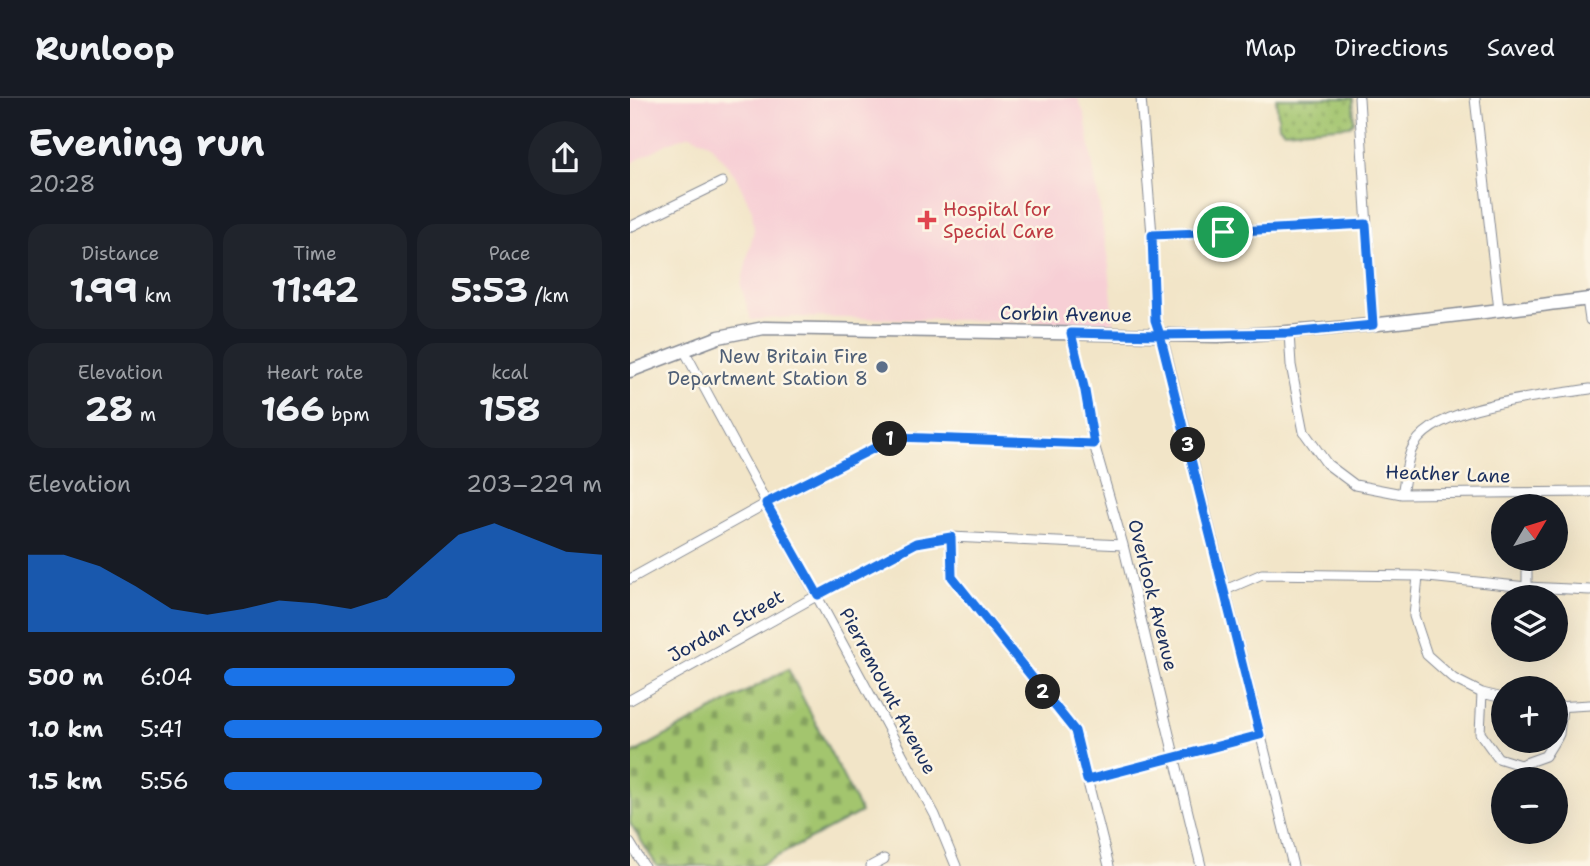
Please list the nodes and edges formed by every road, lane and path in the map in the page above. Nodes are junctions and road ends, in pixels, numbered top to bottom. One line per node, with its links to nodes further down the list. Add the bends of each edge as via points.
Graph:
1 (1141, 98): 7 (street)
2 (1359, 98): 5 (street)
3 (1475, 98): 9 (street)
4 (722, 182): 6 (street)
5 (1366, 224): 7 (street); 11 (street)
6 (630, 227)
7 (1152, 235): 14 (street, via 1155,320)
8 (1589, 299): 9 (main road, Corbin Avenue); 10 (street)
9 (1499, 310): 11 (main road, Corbin Avenue)
10 (1590, 320)
11 (1373, 325): 13 (main road, Corbin Avenue)
12 (1071, 333): 14 (main road, Corbin Avenue); 15 (main road, Corbin Avenue, via 764,328); 18 (street, Overlook Avenue)
13 (1289, 333): 14 (main road, Corbin Avenue); 20 (street, Heather Lane, via 1304,432 1326,464 1356,485)
14 (1160, 335): 31 (street)
15 (684, 350): 16 (main road, Corbin Avenue); 23 (street, Pierremount Avenue)
16 (630, 371)
17 (1590, 389): 20 (street, via 1478,407 1444,421 1425,432 1412,450)
18 (1094, 444): 23 (street, via 896,437); 25 (street, Overlook Avenue)
19 (1590, 492): 22 (street, Heather Lane)
20 (1402, 494): 21 (street, Heather Lane)
21 (1491, 494)
22 (1528, 494)
23 (766, 503): 27 (street); 32 (street, Pierremount Avenue)
24 (951, 537): 25 (street, Jordan Street); 32 (street, Jordan Street, via 916,543); 43 (street, via 952,577 1075,731)
25 (1123, 545): 42 (street, Overlook Avenue)
26 (1418, 576): 28 (street); 31 (street, via 1262,574); 33 (street, via 1414,616 1427,655 1454,679)
27 (630, 579)
28 (1507, 585)
29 (1568, 589): 30 (street)
30 (1590, 590)
31 (1223, 591): 38 (street)
32 (818, 595): 35 (street, Jordan Street); 48 (street, Pierremount Avenue, via 935,815)
33 (1482, 693): 34 (street); 39 (street, via 1480,733)
34 (1491, 695)
35 (630, 700)
36 (1590, 705): 37 (street)
37 (1568, 706)
38 (1260, 735): 42 (street); 51 (street)
39 (1491, 749)
40 (1494, 753): 41 (street, via 1520,765)
41 (1547, 753)
42 (1175, 757): 43 (street); 50 (street, Overlook Avenue)
43 (1087, 780): 49 (street)
44 (630, 844): 46 (street)
45 (884, 859): 47 (street)
46 (644, 866)
47 (871, 866)
48 (956, 866)
49 (1109, 866)
50 (1201, 866)
51 (1293, 866)

